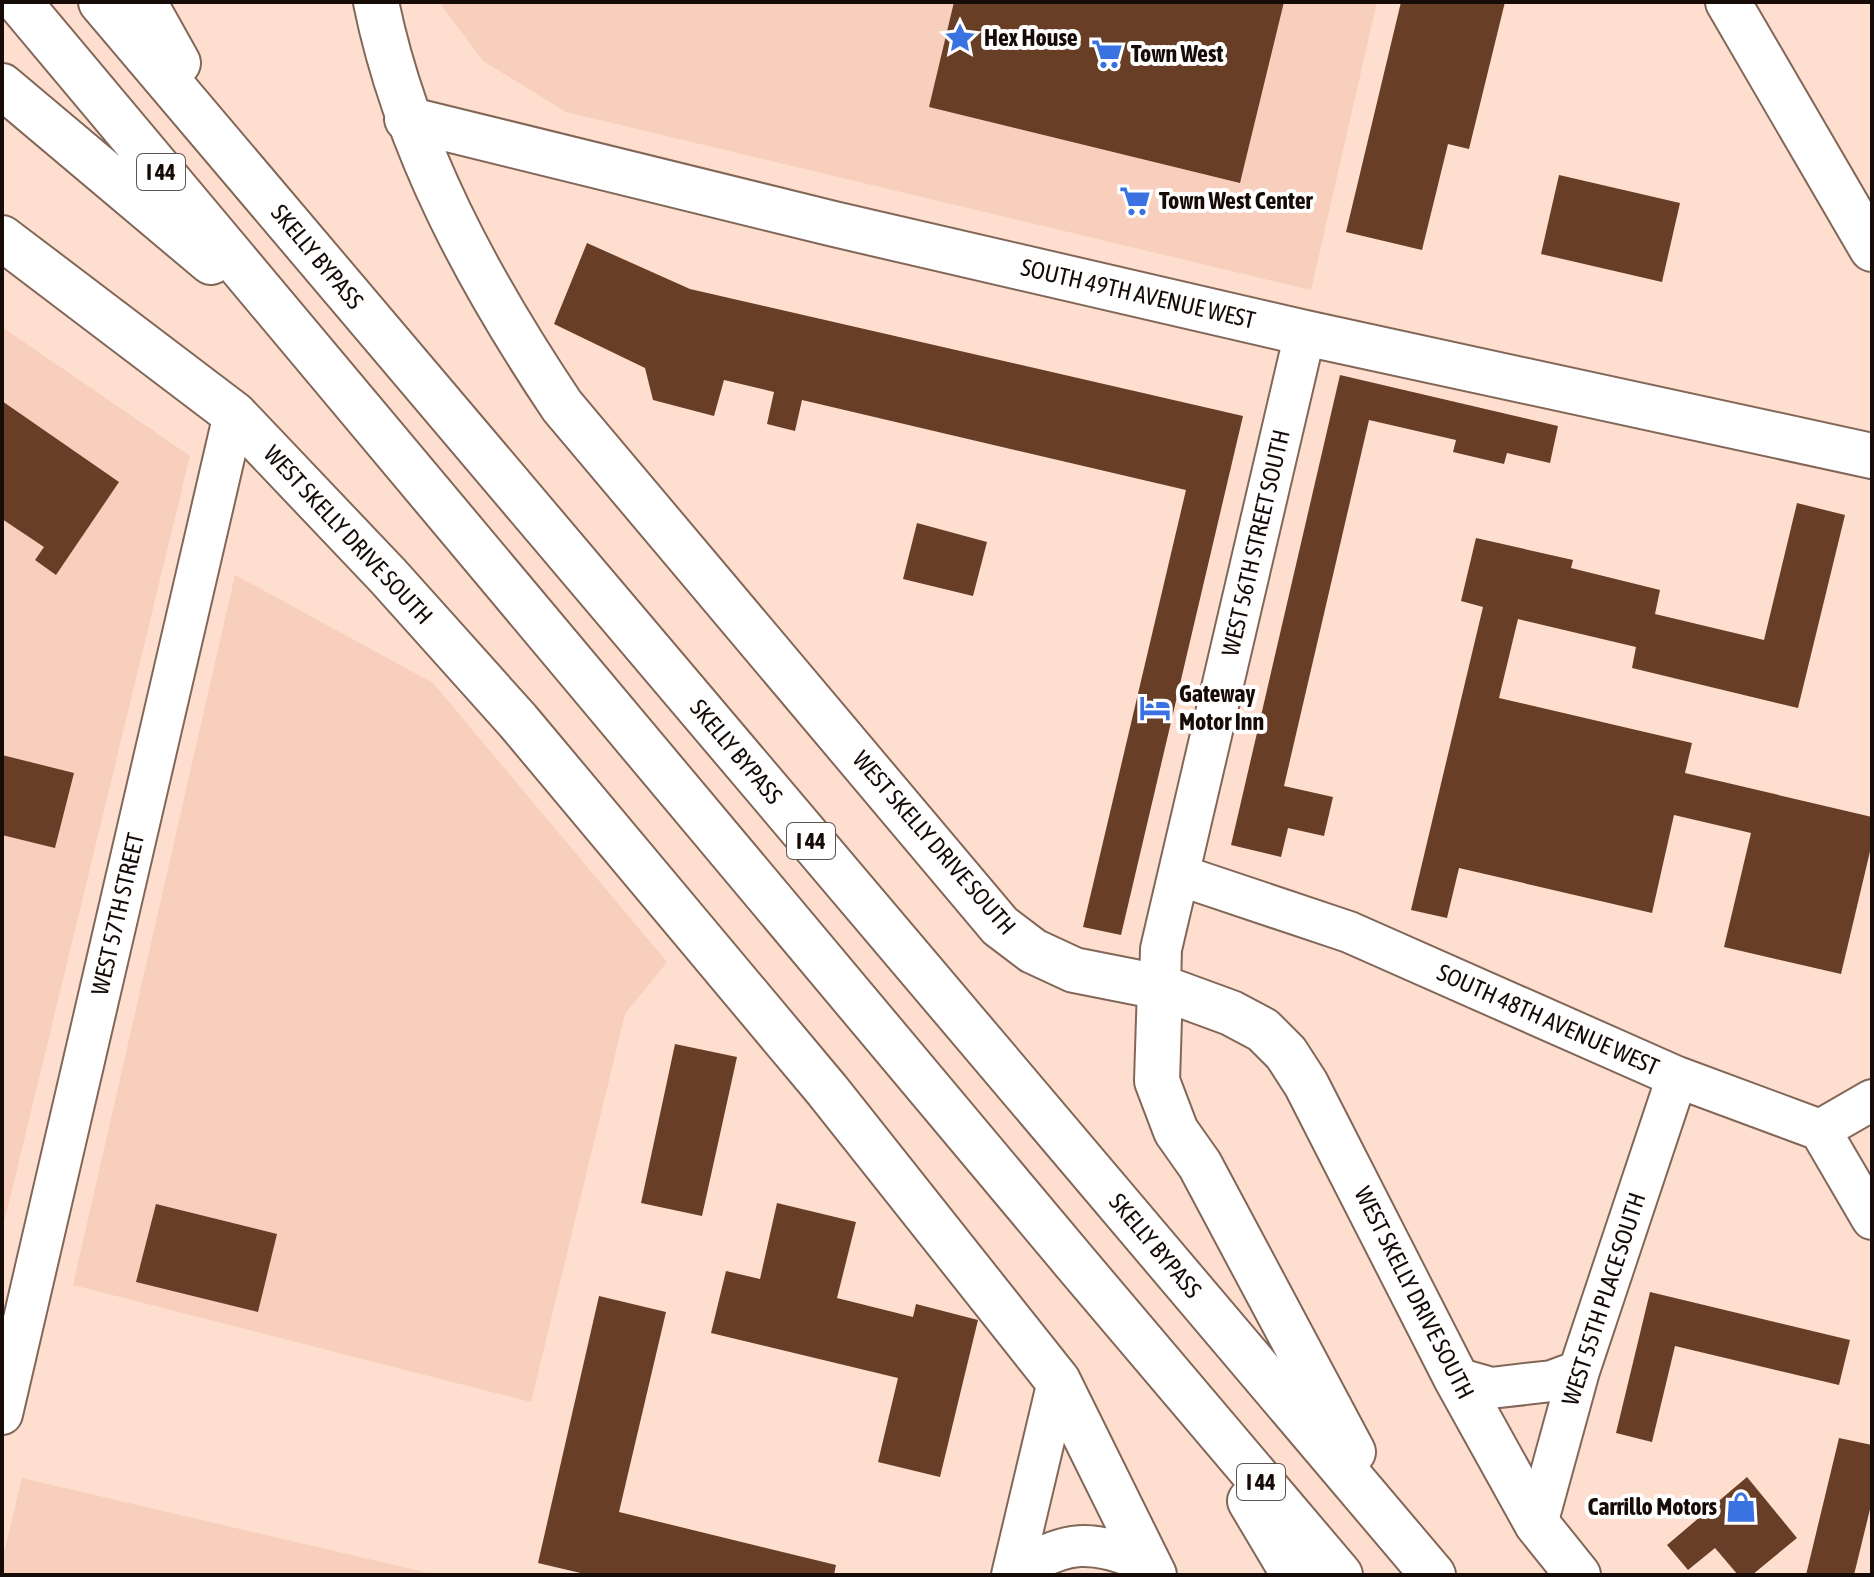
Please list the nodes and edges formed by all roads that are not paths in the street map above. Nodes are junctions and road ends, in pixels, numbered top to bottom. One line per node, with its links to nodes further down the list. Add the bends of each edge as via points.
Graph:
1 (19, 2): 12 (main road, I 44)
2 (101, 2): 8 (main road, SKELLY BYPASS / I 44)
3 (144, 2): 8 (main road)
4 (376, 2): 7 (main road, WEST SKELLY DRIVE SOUTH)
5 (1728, 2): 10 (main road)
6 (2, 86): 12 (main road)
7 (407, 119): 11 (main road, SOUTH 49TH AVENUE WEST); 16 (main road, WEST SKELLY DRIVE SOUTH, via 454,223 562,406 1000,926 1033,951 1074,970)
8 (228, 153): 27 (main road, SKELLY BYPASS / I 44)
9 (2, 238): 13 (main road, WEST SKELLY DRIVE SOUTH)
10 (1872, 249)
11 (1305, 333): 14 (main road, SOUTH 49TH AVENUE WEST); 15 (street, WEST 56TH STREET SOUTH)
12 (304, 341): 24 (main road, I 44)
13 (234, 414): 23 (main road, WEST SKELLY DRIVE SOUTH, via 518,721 827,1090); 25 (street, WEST 57TH STREET)
14 (1872, 456)
15 (1179, 875): 16 (street, WEST 56TH STREET SOUTH, via 1161,949); 17 (street, SOUTH 48TH AVENUE WEST, via 1349,932)
16 (1160, 987): 22 (main road, WEST SKELLY DRIVE SOUTH, via 1231,1013 1263,1030 1286,1053); 27 (main road, via 1157,1081 1176,1131 1200,1165)
17 (1677, 1077): 19 (street, SOUTH 48TH AVENUE WEST); 21 (street, WEST 55TH PLACE SOUTH)
18 (1872, 1100): 19 (street)
19 (1820, 1130): 20 (street)
20 (1872, 1219)
21 (1579, 1371): 22 (street, via 1552,1381 1491,1388); 26 (street, WEST 55TH PLACE SOUTH)
22 (1456, 1378): 26 (main road, WEST SKELLY DRIVE SOUTH)
23 (1058, 1381): 28 (main road, WEST SKELLY DRIVE SOUTH); 29 (street)
24 (1183, 1389): 30 (main road); 31 (main road, I 44)
25 (2, 1414)
26 (1537, 1524): 33 (main road, WEST SKELLY DRIVE SOUTH)
27 (1394, 1529): 32 (main road, SKELLY BYPASS / I 44)
28 (1151, 1569): 29 (street, via 1108,1547 1074,1545 1053,1550)
29 (1014, 1575)
30 (1294, 1575)
31 (1340, 1575)
32 (1433, 1575)
33 (1578, 1575)

